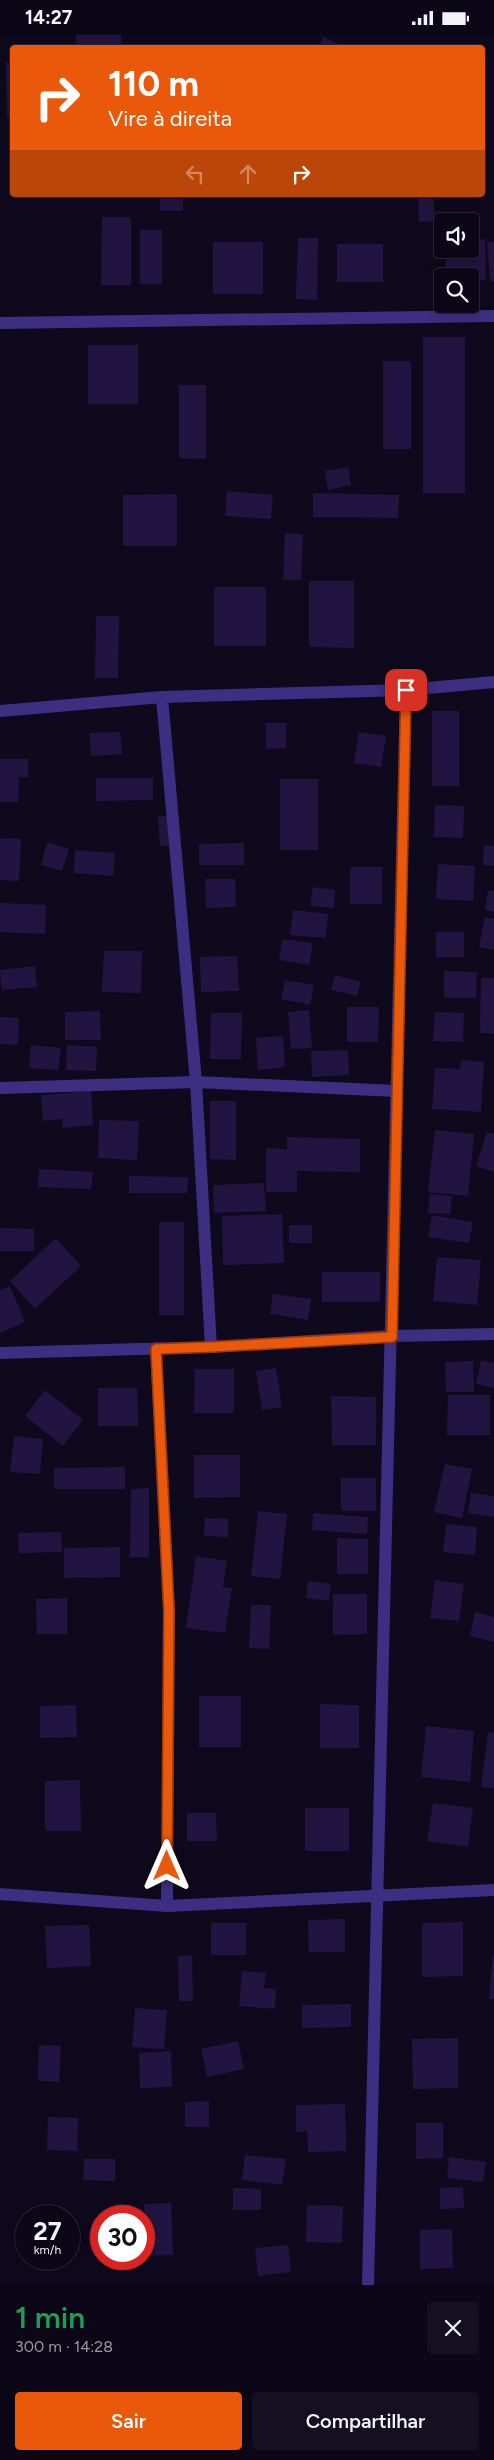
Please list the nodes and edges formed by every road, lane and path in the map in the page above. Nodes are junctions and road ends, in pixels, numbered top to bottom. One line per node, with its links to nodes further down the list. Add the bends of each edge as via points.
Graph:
1 (494, 316): 2 (street)
2 (0, 323)
3 (494, 682): 4 (street)
4 (406, 690): 5 (street); 9 (street)
5 (162, 697): 6 (street); 7 (street)
6 (0, 711)
7 (196, 1082): 8 (street); 9 (street); 12 (street)
8 (0, 1088)
9 (397, 1091): 11 (street)
10 (494, 1334): 11 (street)
11 (392, 1337): 12 (street); 17 (street)
12 (211, 1347): 13 (street)
13 (156, 1349): 14 (street); 18 (street, via 169,1611)
14 (0, 1353)
15 (494, 1890): 17 (street)
16 (0, 1894): 18 (street)
17 (378, 1895): 18 (street); 19 (street)
18 (167, 1906)
19 (368, 2285)

